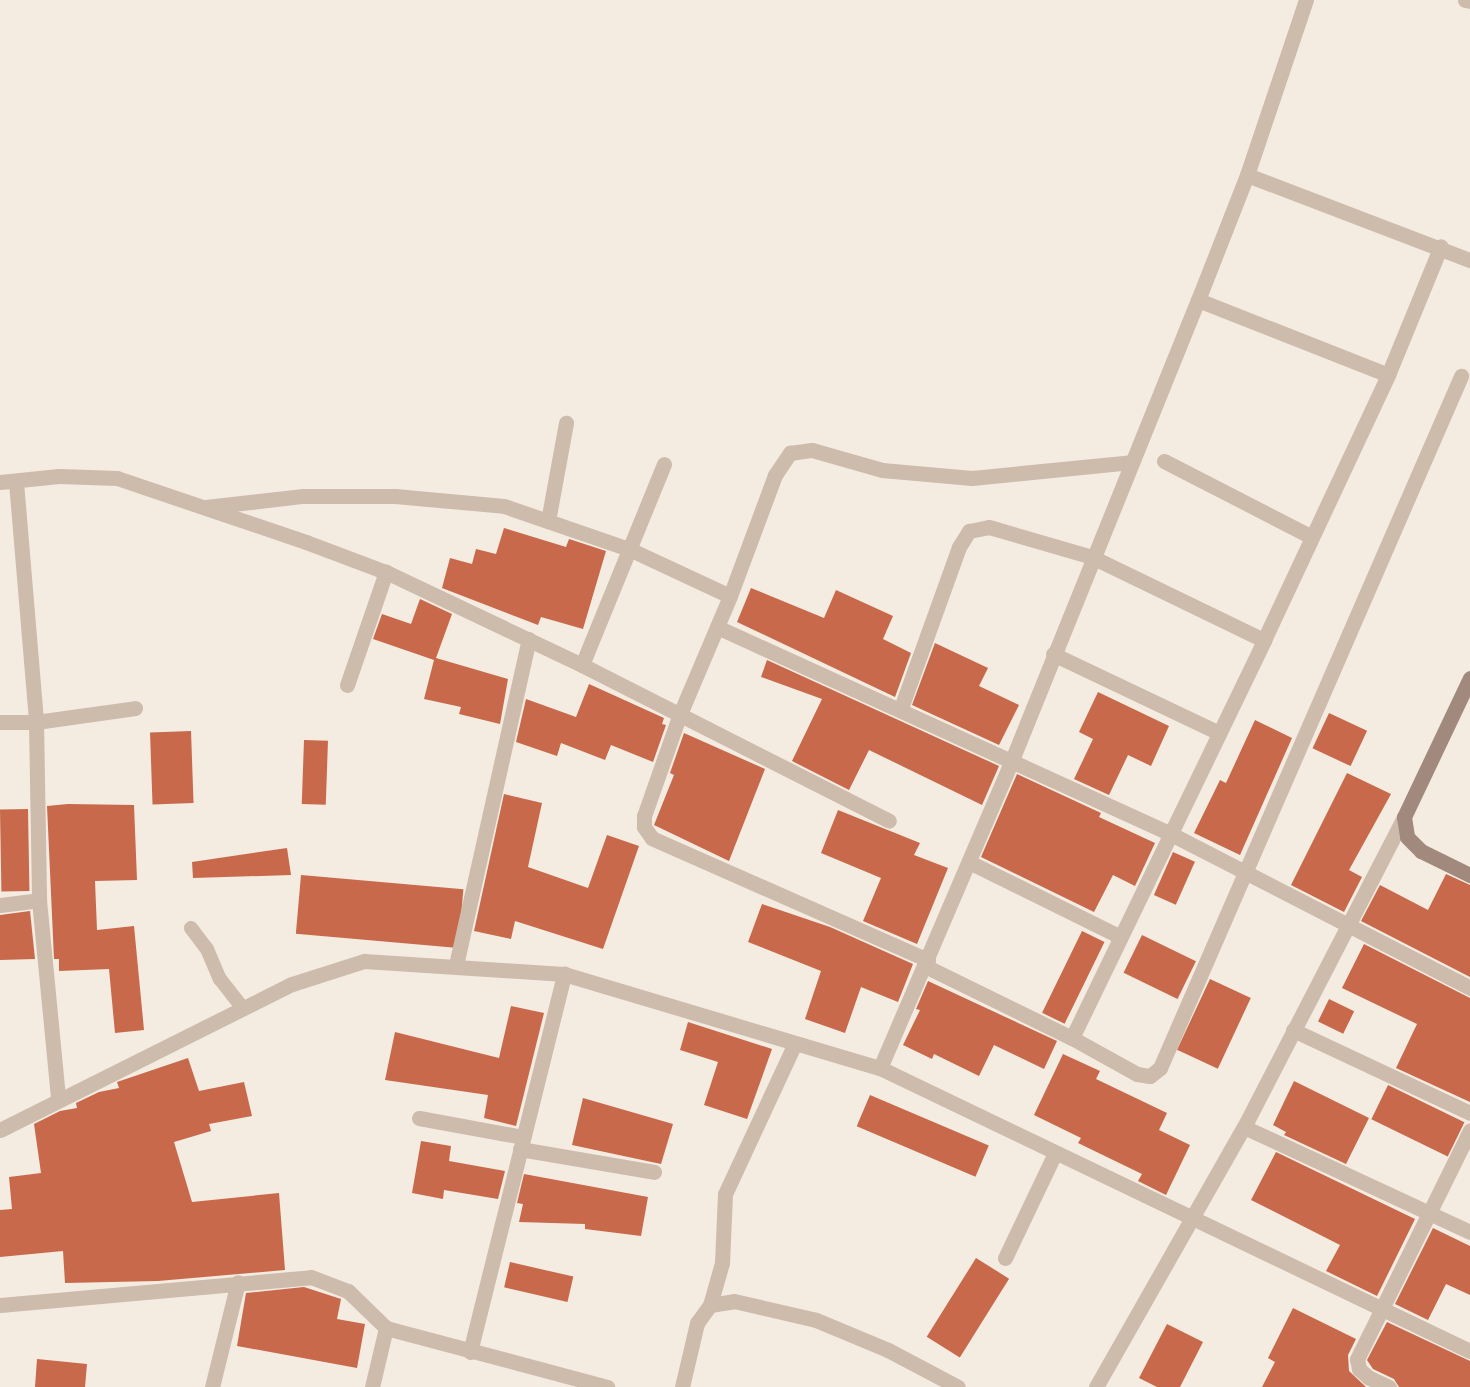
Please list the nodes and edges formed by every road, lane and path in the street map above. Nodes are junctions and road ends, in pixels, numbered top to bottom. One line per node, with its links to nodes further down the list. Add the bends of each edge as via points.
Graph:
1 (1306, 0): 4 (street)
2 (1465, 0): 3 (street)
3 (1470, 1)
4 (1247, 175): 5 (street); 7 (street)
5 (1441, 246): 6 (street); 8 (street)
6 (1470, 260)
7 (1198, 300): 8 (street); 12 (street)
8 (1388, 375): 18 (street)
9 (1461, 376): 41 (street)
10 (566, 423): 17 (street)
11 (1164, 461): 18 (street)
12 (1131, 462): 20 (street); 22 (street, via 972,478 882,470 812,450 790,453 775,475)
13 (664, 464): 19 (street)
14 (0, 482): 15 (street)
15 (16, 482): 16 (street, via 59,476 117,478); 34 (street)
16 (199, 507): 17 (street, via 303,496 395,496 504,506); 21 (street)
17 (548, 521): 19 (street)
18 (1310, 536): 25 (street)
19 (629, 549): 22 (street); 27 (street)
20 (1092, 557): 25 (street); 26 (street); 31 (street, via 989,527 969,531 959,547)
21 (386, 572): 24 (street); 29 (street)
22 (730, 596): 23 (street)
23 (717, 627): 31 (street); 32 (street)
24 (529, 639): 27 (street); 49 (street)
25 (1264, 640): 35 (street)
26 (1053, 654): 35 (street); 36 (street)
27 (582, 665): 32 (street)
28 (1470, 678): 37 (street)
29 (347, 685)
30 (135, 708): 34 (street)
31 (901, 708): 36 (street)
32 (680, 714): 38 (street); 48 (street, via 644,816 652,838)
33 (0, 722): 34 (street)
34 (36, 722): 43 (street)
35 (1219, 733): 39 (street)
36 (1012, 760): 39 (street); 40 (street)
37 (1404, 817): 42 (street, via 1407,837 1421,851); 45 (street)
38 (889, 821)
39 (1169, 833): 41 (street); 47 (street)
40 (969, 862): 47 (street); 48 (street)
41 (1245, 873): 45 (street); 54 (street, via 1160,1068 1150,1076 1137,1074)
42 (1470, 875)
43 (39, 900): 44 (street); 57 (street)
44 (0, 905)
45 (1348, 925): 51 (street); 53 (street)
46 (191, 928): 52 (lane)
47 (1120, 937): 54 (street)
48 (926, 963): 54 (street); 56 (street)
49 (456, 965): 50 (street); 52 (street, via 364,961 292,984)
50 (564, 974): 55 (street); 63 (street)
51 (1470, 988)
52 (243, 1008): 57 (street)
53 (1293, 1030): 58 (street); 60 (street)
54 (1072, 1038)
55 (795, 1043): 56 (street); 72 (street, via 725,1194 722,1263)
56 (880, 1068): 64 (street)
57 (58, 1098): 61 (street)
58 (1470, 1113)
59 (419, 1118): 63 (street)
60 (1244, 1127): 66 (street); 67 (street)
61 (0, 1130)
62 (1470, 1130): 66 (street)
63 (522, 1143): 65 (street); 76 (street)
64 (1055, 1153): 67 (street); 69 (street)
65 (654, 1172)
66 (1427, 1210): 68 (street); 73 (street)
67 (1193, 1221): 73 (street); 83 (street)
68 (1470, 1232)
69 (1005, 1258)
70 (238, 1282): 71 (street); 74 (street, via 311,1277 348,1291); 78 (street)
71 (0, 1305)
72 (710, 1305): 81 (street, via 696,1323); 82 (street, via 734,1301 816,1320 888,1350)
73 (1380, 1308): 75 (street); 84 (street, via 1357,1359 1368,1377)
74 (386, 1328): 76 (street); 79 (street)
75 (1470, 1351)
76 (470, 1352): 77 (street)
77 (551, 1381): 80 (street)
78 (212, 1387)
79 (372, 1387)
80 (608, 1387)
81 (682, 1387)
82 (958, 1387)
83 (1096, 1387)
84 (1389, 1387)

